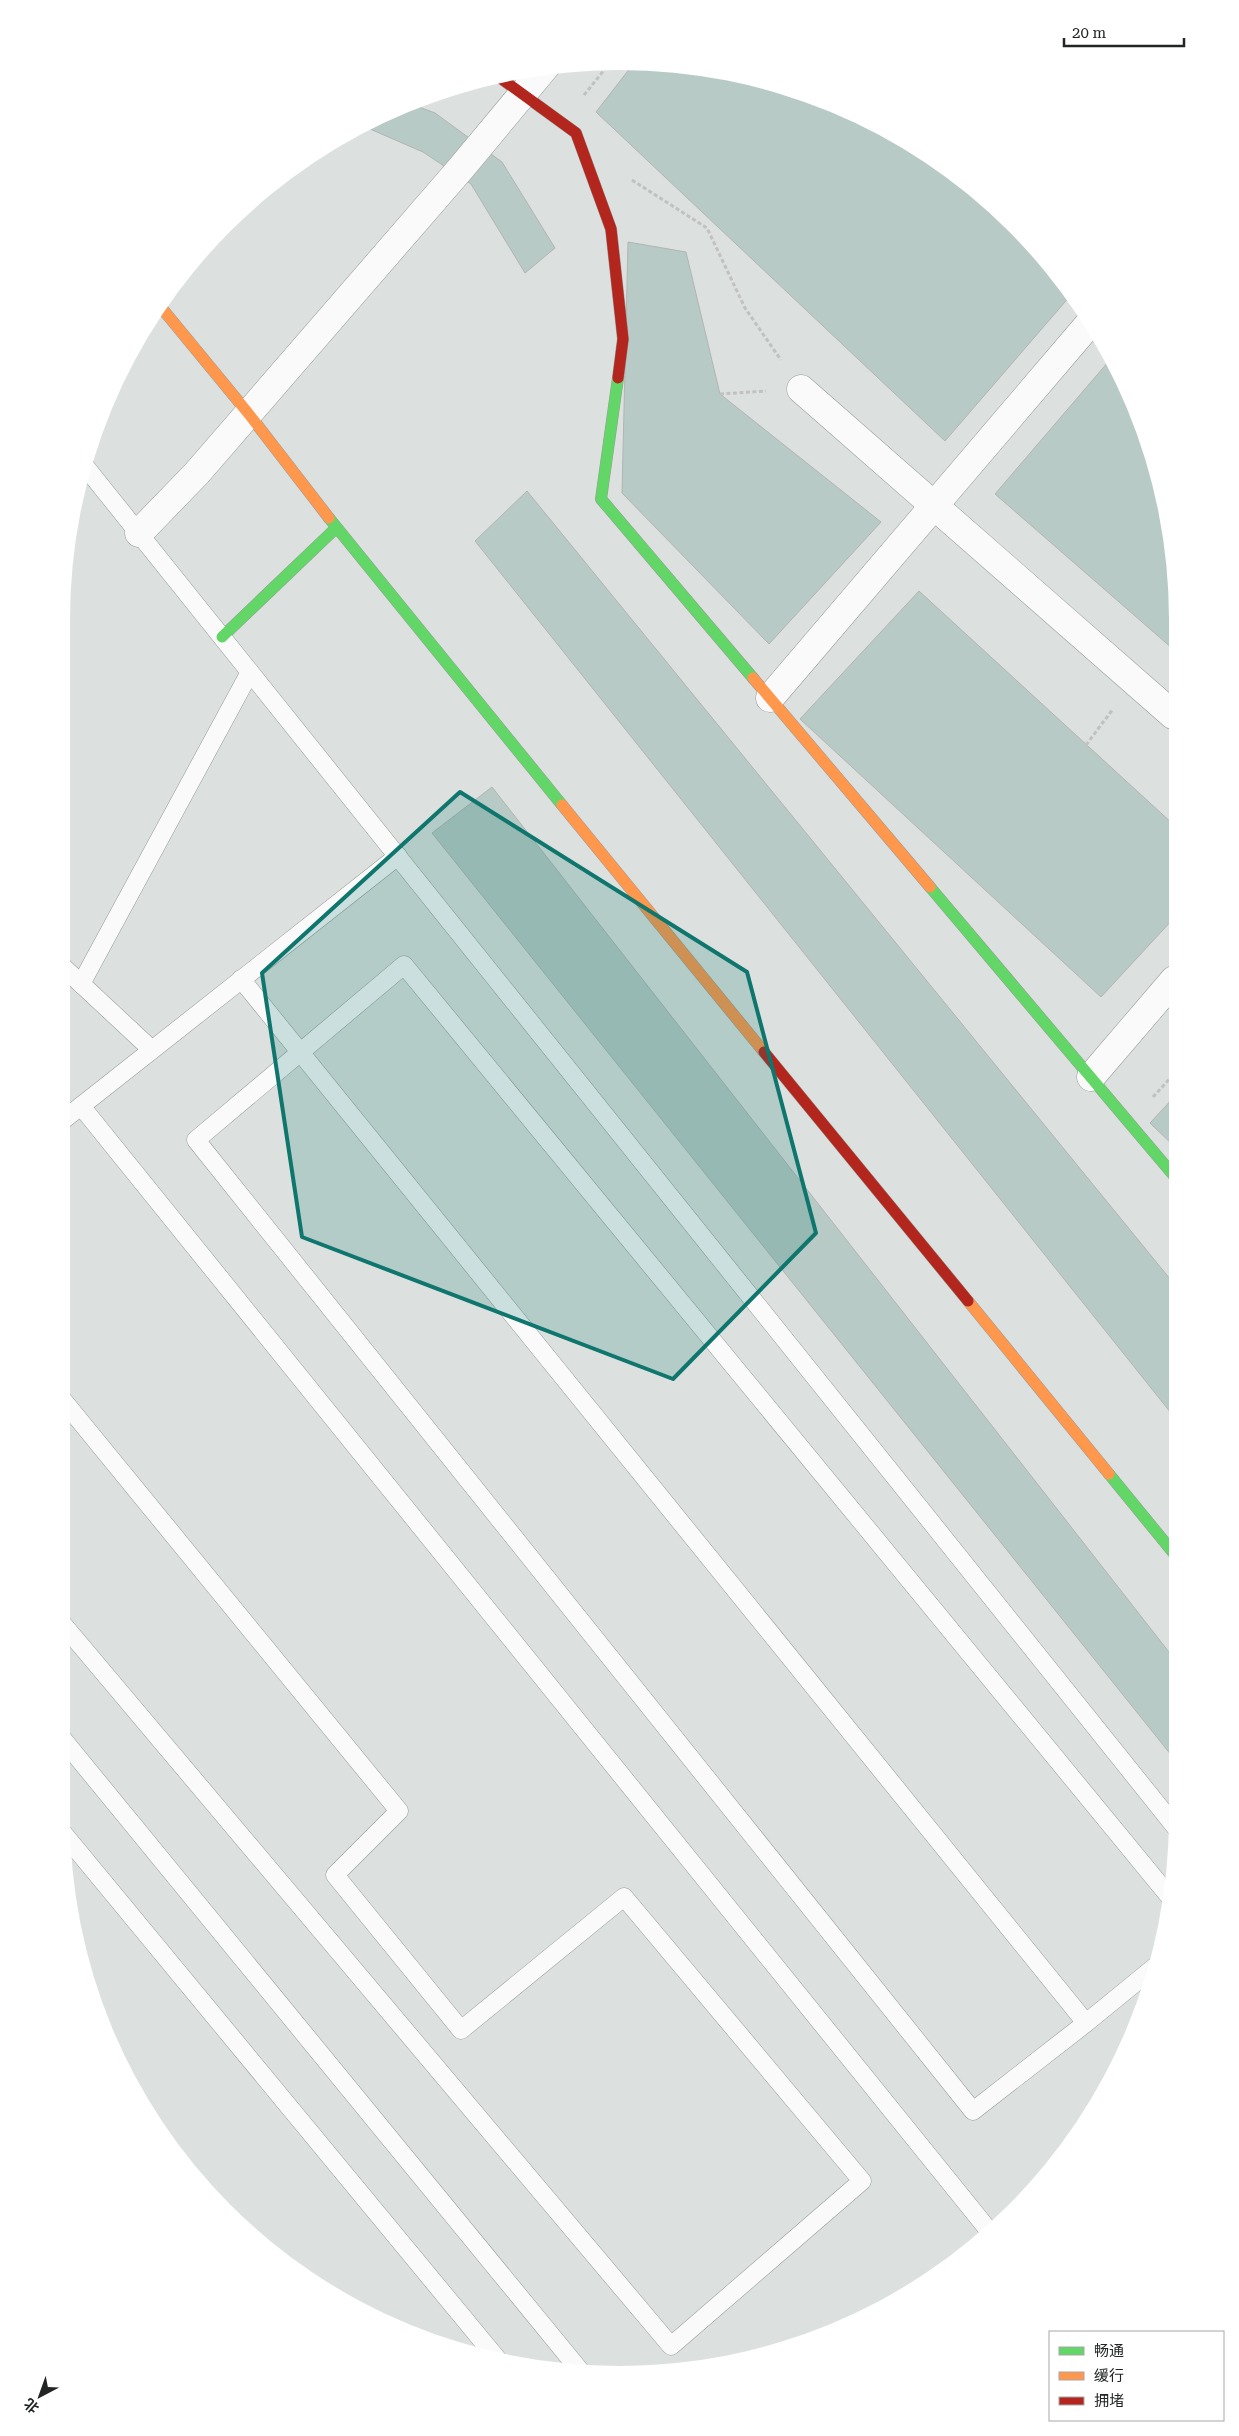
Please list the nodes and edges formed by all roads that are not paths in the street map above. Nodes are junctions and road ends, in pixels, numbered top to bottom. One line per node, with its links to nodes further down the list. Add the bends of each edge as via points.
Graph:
1 (537, 77): 3 (street)
2 (506, 82): 3 (street)
3 (523, 94): 7 (street); 14 (street, via 576,133 611,229 623,339 601,499)
4 (165, 312): 7 (street)
5 (1085, 329): 9 (street)
6 (802, 390): 9 (street)
7 (248, 413): 10 (street); 11 (street, via 197,473)
8 (89, 477): 11 (lane)
9 (934, 505): 14 (street); 15 (street)
10 (336, 528): 12 (street); 28 (street)
11 (139, 533): 12 (lane)
12 (222, 637): 13 (lane)
13 (250, 672): 16 (lane); 19 (lane)
14 (770, 698): 23 (street)
15 (1169, 711)
16 (398, 856): 18 (lane); 31 (lane)
17 (70, 973): 19 (lane)
18 (241, 979): 21 (lane); 22 (lane)
19 (82, 984): 21 (lane)
20 (1169, 986): 23 (street)
21 (152, 1050): 24 (lane)
22 (300, 1052): 33 (lane, via 404,965); 35 (lane); 35 (lane, via 196,1140 972,2111)
23 (1091, 1078): 26 (street)
24 (80, 1106): 25 (lane); 36 (lane)
25 (70, 1114)
26 (1169, 1170)
27 (70, 1409): 29 (lane, via 400,1811 335,1875 461,2030 624,1896 862,2181 671,2346)
28 (1169, 1547)
29 (70, 1633)
30 (70, 1748): 38 (lane)
31 (1169, 1820)
32 (71, 1842): 37 (lane)
33 (1164, 1890)
34 (1145, 1974): 35 (lane)
35 (1086, 2023)
36 (986, 2227)
37 (490, 2350)
38 (574, 2364)

